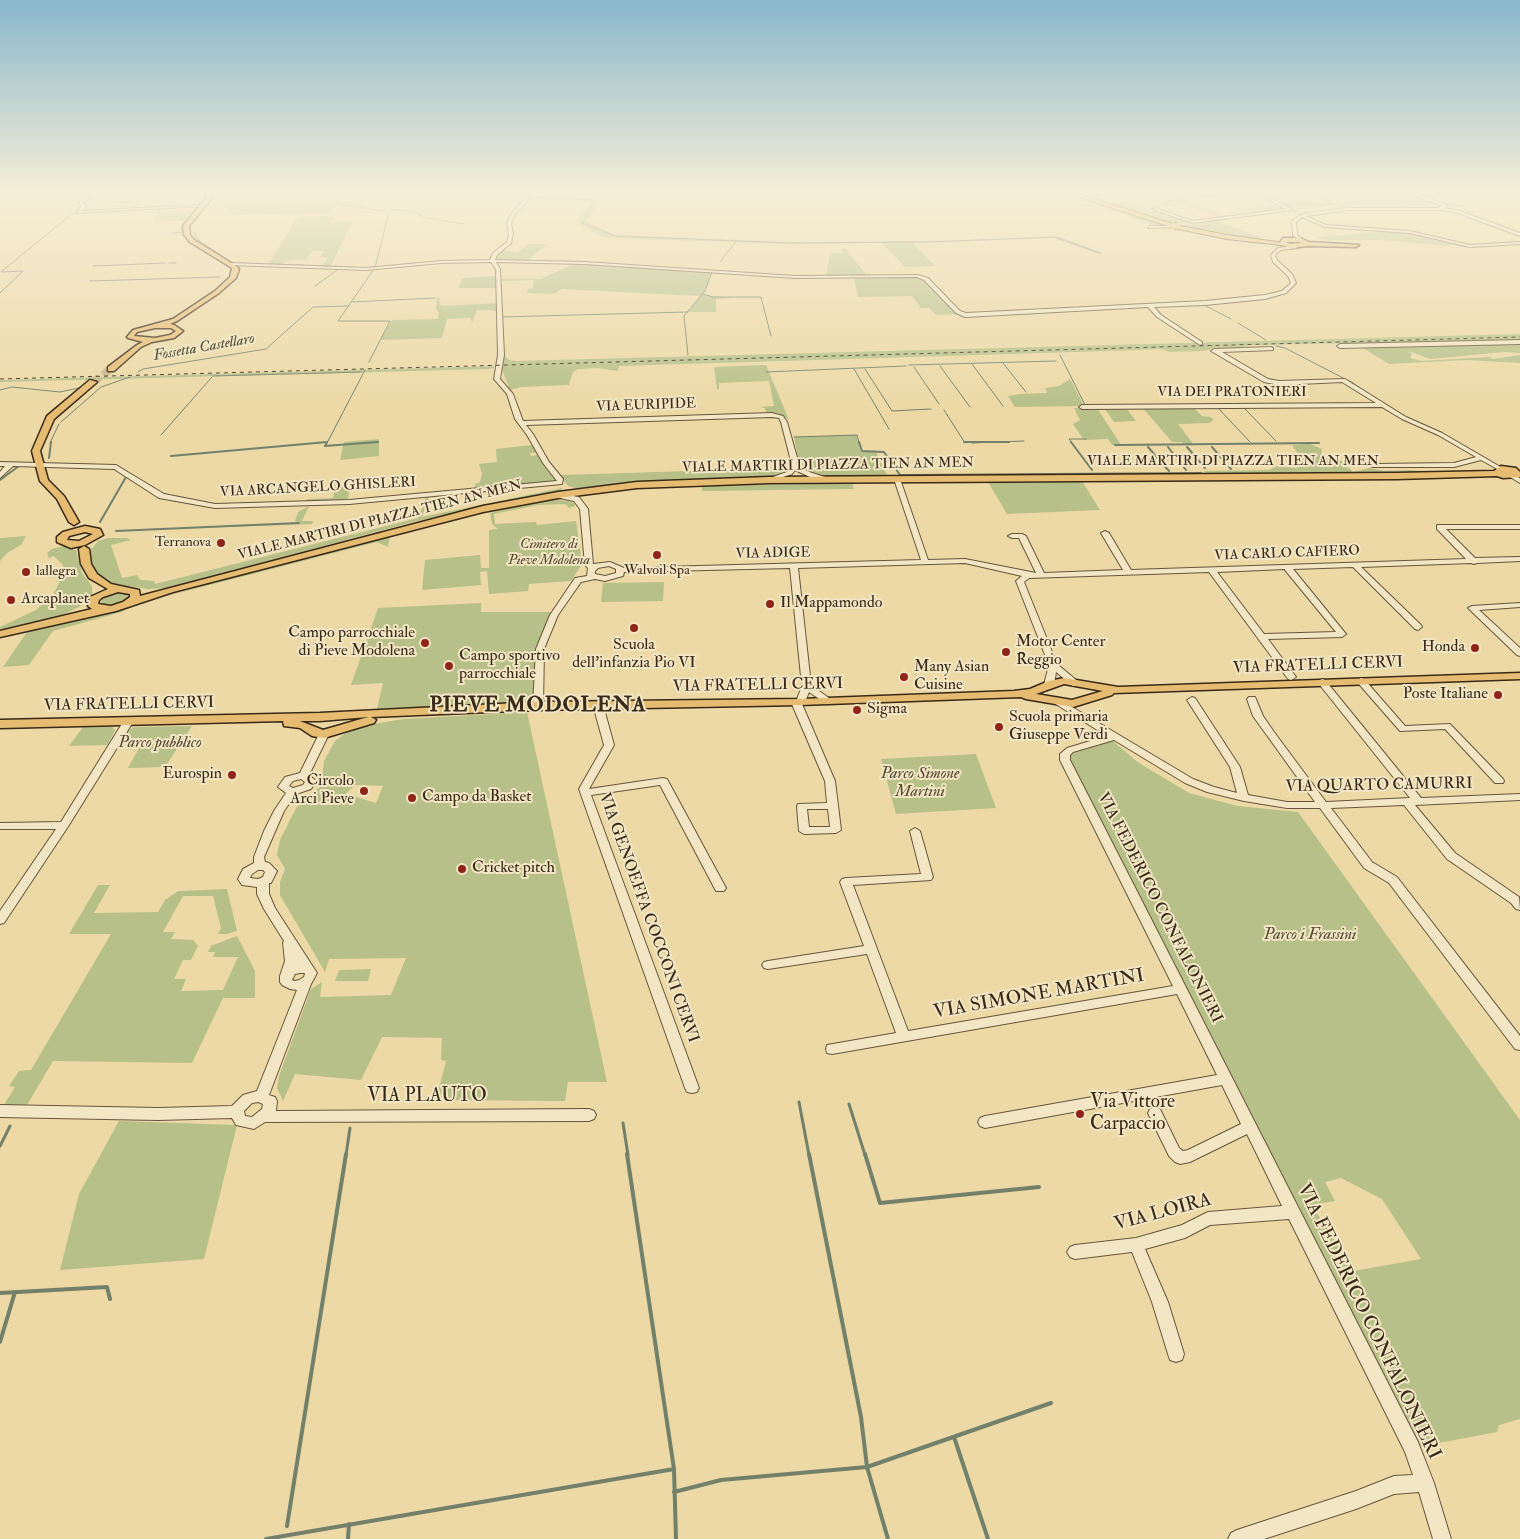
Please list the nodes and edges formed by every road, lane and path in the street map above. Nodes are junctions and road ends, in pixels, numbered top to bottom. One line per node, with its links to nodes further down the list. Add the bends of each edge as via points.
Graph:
1 (231, 264): 2 (street, via 375,268); 7 (main road, via 236,269 226,286)
2 (422, 264)
3 (494, 264): 17 (street, via 498,269 501,355 497,377 510,394)
4 (597, 264): 6 (street, via 795,277 919,277 926,279 958,312 965,315)
5 (1280, 264): 6 (street, via 1294,283 1284,292 1251,300)
6 (1150, 306): 10 (street, via 1159,316)
7 (175, 323): 9 (main road, via 180,330 178,334); 9 (main road, via 142,328 131,334 131,338)
8 (1520, 342): 11 (street)
9 (139, 343): 13 (main road)
10 (1200, 344)
11 (1340, 346)
12 (1271, 348): 15 (street, via 1214,351 1266,381 1343,380)
13 (111, 369)
14 (93, 382): 21 (main road, via 50,418 36,450)
15 (1382, 404): 16 (street, VIA DEI PRATONIERI); 18 (street)
16 (1082, 407)
17 (521, 423): 24 (street, VIA EURIPIDE, via 772,415 781,417 784,422); 28 (street, via 562,482)
18 (1482, 458): 22 (street, via 1454,465); 23 (street)
19 (0, 464): 20 (street, VIA ARCANGELO GHISLERI)
20 (11, 464): 21 (street, VIA ARCANGELO GHISLERI); 26 (street)
21 (38, 464): 28 (street, VIA ARCANGELO GHISLERI, via 118,468 162,496 215,506); 31 (main road, via 44,481 61,498)
22 (1374, 466)
23 (1500, 471): 25 (main road, VIALE MARTIRI DI PIAZZA TIEN AN MEN); 27 (main road, VIALE MARTIRI DI PIAZZA TIEN AN MEN, via 1377,476)
24 (796, 472): 27 (main road, VIALE MARTIRI DI PIAZZA TIEN AN MEN, via 838,480); 29 (main road, VIALE MARTIRI DI PIAZZA TIEN AN MEN, via 769,480 658,484)
25 (1517, 475)
26 (0, 476)
27 (897, 479): 41 (street)
28 (557, 490): 29 (main road, VIALE MARTIRI DI PIAZZA TIEN AN MEN); 30 (street, VIA ARCANGELO GHISLERI); 56 (main road, VIALE MARTIRI DI PIAZZA TIEN AN MEN)
29 (588, 491): 30 (street)
30 (576, 499): 49 (street, via 584,509 589,565)
31 (74, 522): 33 (main road); 34 (main road)
32 (1520, 527): 42 (street, via 1440,527)
33 (85, 529): 34 (main road); 37 (main road, via 98,533)
34 (69, 532): 38 (main road, via 61,540)
35 (1105, 533): 50 (street)
36 (1012, 536): 51 (street, via 1022,536)
37 (91, 540): 38 (main road); 39 (main road)
38 (72, 544): 39 (main road)
39 (84, 549): 53 (main road, via 86,564)
40 (1520, 559): 42 (street, VIA CARLO CAFIERO)
41 (924, 561): 43 (street, VIA ADIGE); 45 (street, VIA ADIGE, via 973,561)
42 (1474, 562): 44 (street, VIA CARLO CAFIERO)
43 (794, 566): 47 (street, VIA ADIGE); 74 (street)
44 (1356, 566): 46 (street, VIA CARLO CAFIERO); 64 (street)
45 (998, 568): 51 (street, VIA ADIGE); 54 (street, VIA ADIGE)
46 (1288, 568): 48 (street, VIA CARLO CAFIERO); 66 (street, via 1342,634)
47 (622, 570): 49 (street, VIA ADIGE, via 610,564); 49 (street, VIA ADIGE, via 610,579)
48 (1212, 570): 50 (street, VIA CARLO CAFIERO); 66 (street)
49 (593, 572): 85 (street, via 578,580 554,615 540,648)
50 (1129, 573): 52 (street, VIA CARLO CAFIERO)
51 (1037, 575): 52 (street, VIA CARLO CAFIERO); 54 (street, VIA CARLO CAFIERO)
52 (1054, 575): 58 (street, VIA CARLO CAFIERO, via 1028,581)
53 (97, 580): 55 (main road); 59 (main road)
54 (1020, 581): 58 (street)
55 (122, 589): 57 (main road, VIALE MARTIRI DI PIAZZA TIEN AN MEN); 59 (main road, VIALE MARTIRI DI PIAZZA TIEN AN MEN, via 105,592)
56 (170, 590): 57 (main road, VIALE MARTIRI DI PIAZZA TIEN AN MEN); 60 (main road, VIALE MARTIRI DI PIAZZA TIEN AN MEN)
57 (135, 592): 60 (main road)
58 (1028, 597): 68 (street)
59 (95, 599): 62 (main road, via 96,607); 63 (main road, VIALE MARTIRI DI PIAZZA TIEN AN MEN)
60 (130, 603): 62 (main road, VIALE MARTIRI DI PIAZZA TIEN AN MEN)
61 (1520, 605): 67 (street, via 1472,608)
62 (106, 609): 63 (main road, VIALE MARTIRI DI PIAZZA TIEN AN MEN)
63 (58, 619): 65 (main road, VIALE MARTIRI DI PIAZZA TIEN AN MEN)
64 (1418, 628)
65 (0, 634)
66 (1262, 637): 70 (street)
67 (1520, 653)
68 (1052, 665): 73 (street); 75 (street)
69 (1520, 676): 71 (main road, VIA FRATELLI CERVI)
70 (1291, 677)
71 (1361, 681): 72 (main road, VIA FRATELLI CERVI); 94 (street, via 1403,729 1447,726)
72 (1322, 682): 76 (main road, VIA FRATELLI CERVI); 98 (street)
73 (1078, 685): 75 (main road, VIA FRATELLI CERVI, via 1064,681); 76 (main road, VIA FRATELLI CERVI); 82 (main road, via 1086,691)
74 (807, 686): 80 (street); 83 (street)
75 (1048, 686): 77 (main road, VIA FRATELLI CERVI); 81 (main road, via 1047,694)
76 (1118, 690): 82 (main road, VIA FRATELLI CERVI)
77 (1014, 694): 80 (main road, VIA FRATELLI CERVI); 81 (main road, VIA FRATELLI CERVI)
78 (1252, 699): 99 (street, via 1270,734)
79 (1192, 700): 97 (street, via 1235,767)
80 (828, 701): 83 (main road, VIA FRATELLI CERVI)
81 (1056, 701): 82 (main road, VIA FRATELLI CERVI, via 1073,704); 92 (street, VIA QUARTO CAMURRI)
82 (1084, 701): 92 (street, VIA QUARTO CAMURRI, via 1085,712)
83 (798, 702): 84 (main road, VIA FRATELLI CERVI); 100 (street, via 830,781)
84 (598, 704): 85 (main road, VIA FRATELLI CERVI); 95 (street, VIA GENOEFFA COCCONI CERVI, via 609,745 584,789)
85 (538, 706): 89 (main road, VIA FRATELLI CERVI, via 412,712 359,722)
86 (320, 717): 87 (main road, VIA FRATELLI CERVI); 89 (main road, VIA FRATELLI CERVI); 91 (main road, via 313,722)
87 (258, 719): 88 (main road, VIA FRATELLI CERVI); 91 (main road, VIA FRATELLI CERVI, via 303,725)
88 (128, 722): 90 (main road, VIA FRATELLI CERVI); 101 (street)
89 (340, 722): 93 (main road, VIA FRATELLI CERVI)
90 (0, 724)
91 (311, 730): 93 (main road, VIA FRATELLI CERVI)
92 (1112, 733): 97 (street, VIA QUARTO CAMURRI, via 1195,784); 115 (street, VIA FEDERICO CONFALONIERI, via 1070,750 1065,754 1065,760)
93 (324, 734): 104 (street, via 304,776 309,778 310,784 292,792 278,811 260,857)
94 (1499, 780)
95 (586, 793): 106 (street, via 663,780); 121 (street, VIA GENOEFFA COCCONI CERVI)
96 (1520, 797): 98 (street, VIA QUARTO CAMURRI)
97 (1244, 798): 99 (street, VIA QUARTO CAMURRI, via 1287,805)
98 (1413, 802): 99 (street, VIA QUARTO CAMURRI); 107 (street, via 1451,856)
99 (1324, 805): 118 (street, via 1368,865 1393,880)
100 (833, 806)
101 (64, 825): 102 (street); 108 (street)
102 (0, 826)
103 (914, 831): 110 (street, via 928,876 846,882)
104 (260, 866): 105 (street, via 272,871); 105 (street, via 247,872 244,879 250,883)
105 (263, 882): 109 (street, via 263,894)
106 (720, 888)
107 (1520, 906)
108 (0, 920)
109 (288, 940): 112 (street); 113 (street)
110 (870, 949): 111 (street); 117 (street)
111 (768, 966)
112 (307, 969): 113 (street, via 300,968); 114 (street, via 311,973)
113 (290, 979): 114 (street); 116 (street, via 294,1001)
114 (306, 982): 116 (street)
115 (1181, 990): 117 (street, VIA SIMONE MARTINI); 120 (street, VIA FEDERICO CONFALONIERI)
116 (292, 1016): 122 (street)
117 (903, 1036): 119 (street, VIA SIMONE MARTINI)
118 (1520, 1045)
119 (832, 1049)
120 (1226, 1079): 128 (street); 129 (street, VIA FEDERICO CONFALONIERI)
121 (692, 1088)
122 (262, 1096): 124 (street, via 248,1100); 127 (street, via 271,1105)
123 (0, 1111): 124 (street)
124 (236, 1112): 127 (street, VIA PLAUTO, via 245,1123)
125 (1155, 1113): 129 (street, via 1180,1158)
126 (589, 1115): 127 (street, VIA PLAUTO)
127 (266, 1117)
128 (985, 1122)
129 (1250, 1126): 130 (street, VIA FEDERICO CONFALONIERI)
130 (1292, 1212): 131 (street, VIA LOIRA, via 1208,1219 1185,1231); 134 (street, VIA FEDERICO CONFALONIERI, via 1408,1439)
131 (1136, 1245): 132 (street, VIA LOIRA); 133 (street, via 1160,1302)
132 (1075, 1252)
133 (1176, 1354)
134 (1426, 1483): 135 (street, via 1394,1485); 136 (street, VIA FEDERICO CONFALONIERI)
135 (1237, 1539)
136 (1442, 1539)

